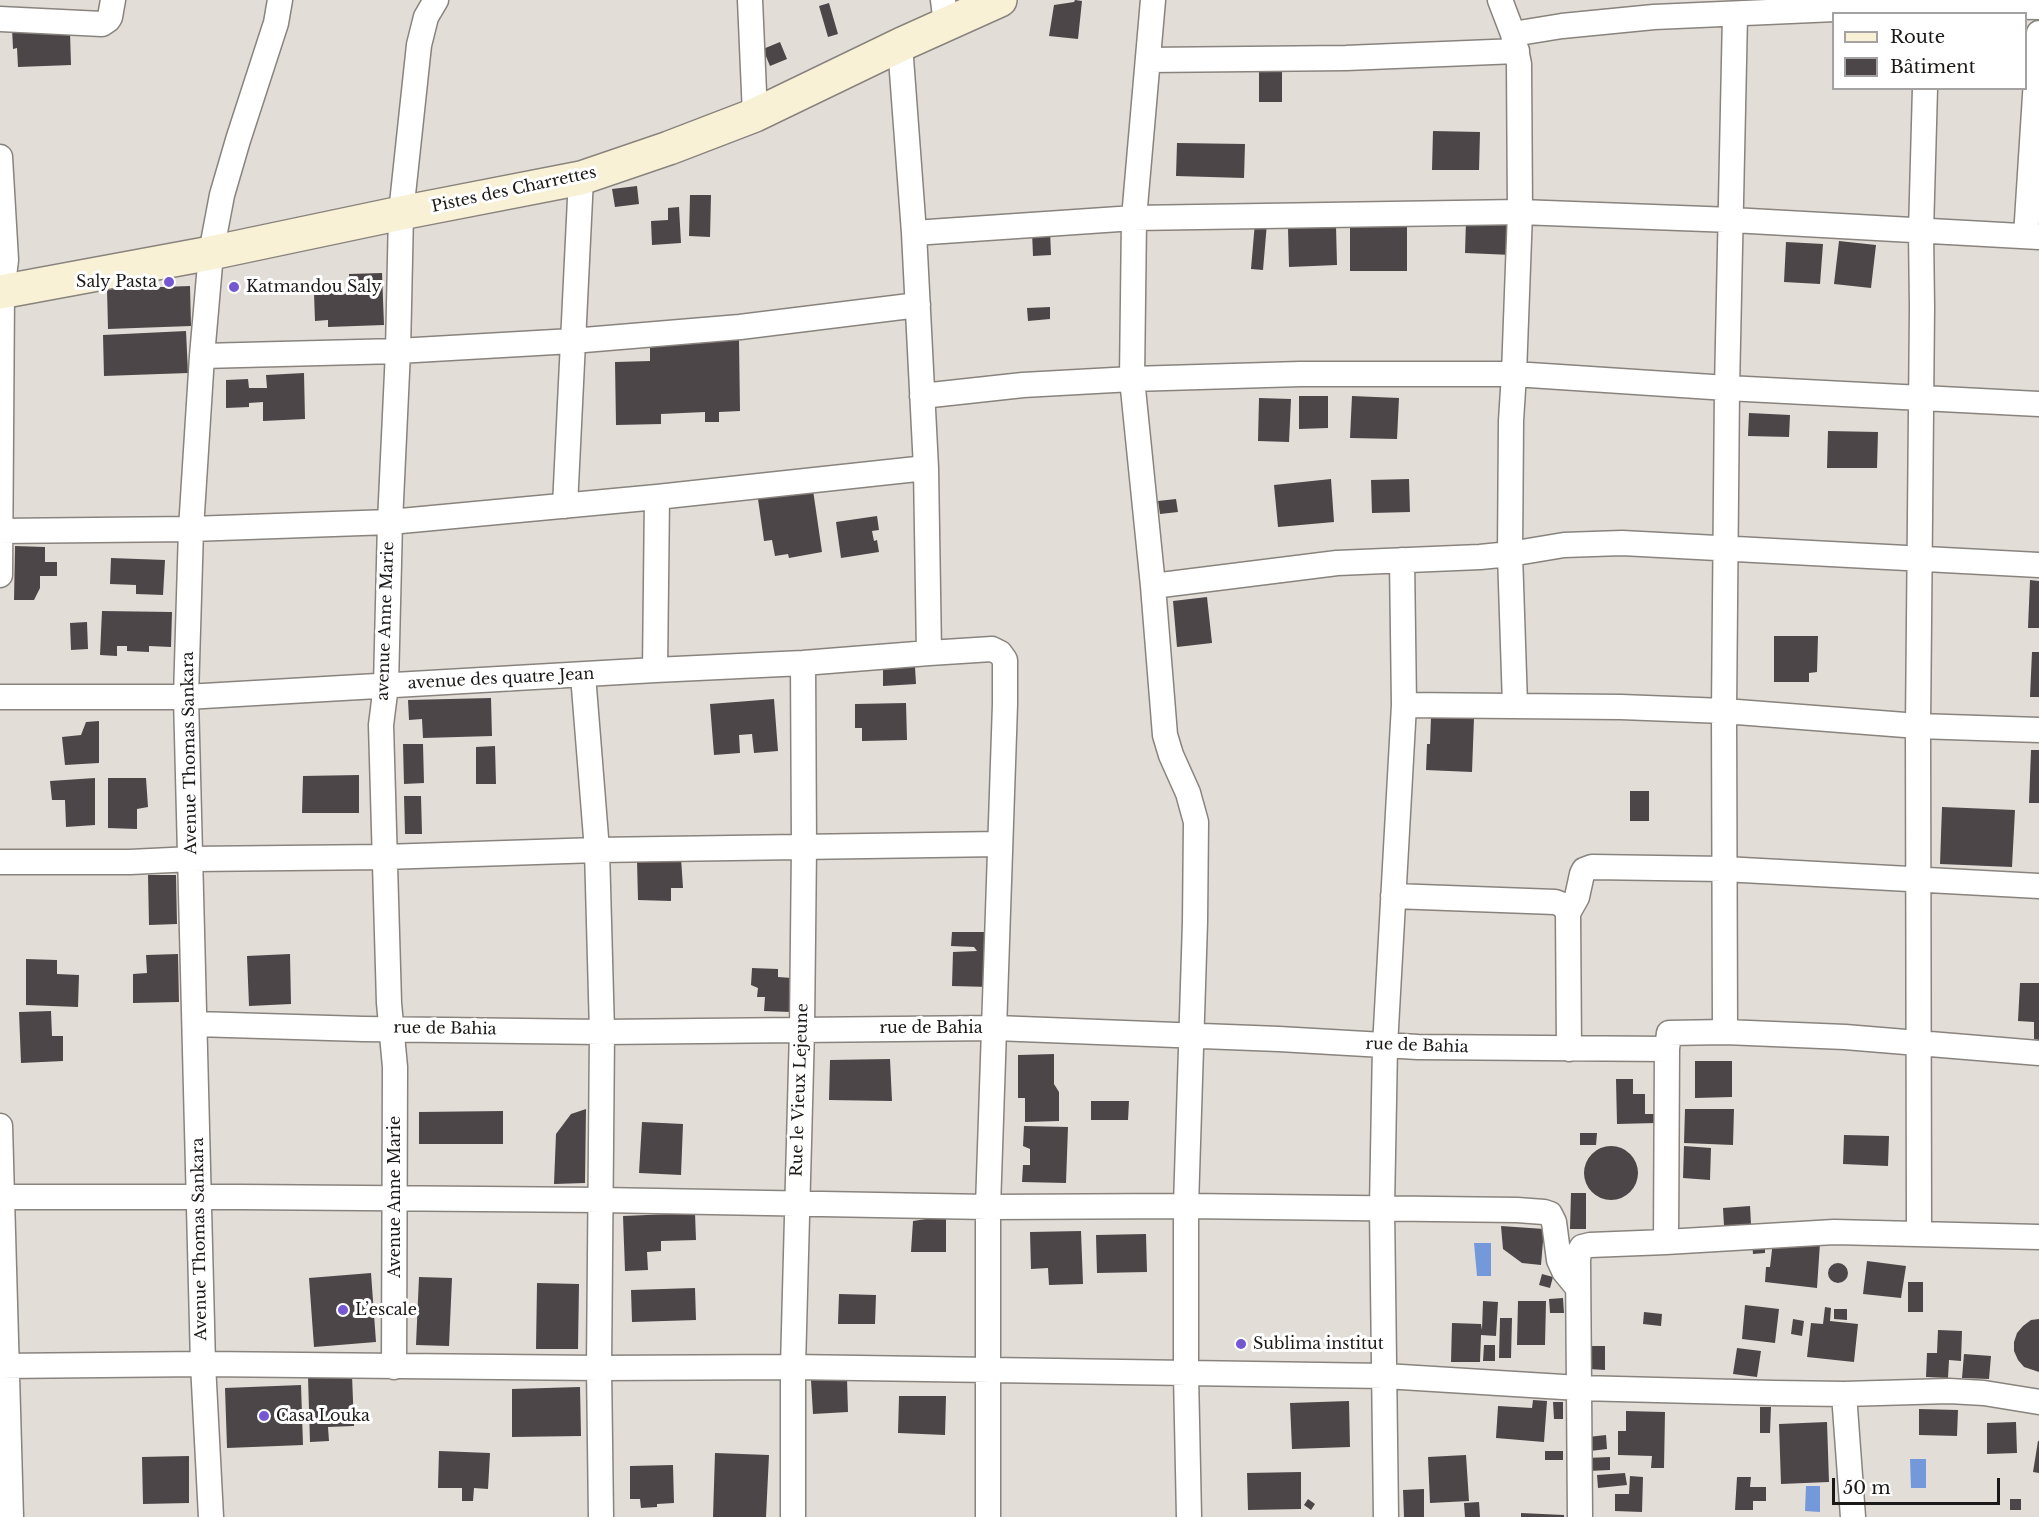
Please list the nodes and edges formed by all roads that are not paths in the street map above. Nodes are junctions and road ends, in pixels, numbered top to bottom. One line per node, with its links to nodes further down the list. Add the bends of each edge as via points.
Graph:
1 (113, 0): 14 (street, via 110,17 102,24)
2 (280, 0): 30 (street, Avenue Thomas Sankara, via 222,195)
3 (436, 0): 24 (street, avenue Anne Marie, via 418,45)
4 (750, 0): 20 (street)
5 (1000, 0): 12 (main road, Pistes des Charrettes)
6 (1153, 0): 18 (street)
7 (1500, 0): 16 (street)
8 (1806, 5): 9 (street); 13 (street)
9 (1925, 6): 10 (street)
10 (2039, 8)
11 (1651, 9): 13 (street); 16 (street, via 1563,26)
12 (944, 12): 17 (main road, Pistes des Charrettes)
13 (1735, 15): 26 (street)
14 (0, 19)
15 (2039, 33): 29 (street)
16 (1515, 42): 18 (street, via 1346,58); 23 (street)
17 (900, 45): 20 (main road, Pistes des Charrettes); 28 (street)
18 (1148, 60): 25 (street)
19 (1925, 90): 27 (street)
20 (755, 115): 22 (main road, Pistes des Charrettes)
21 (0, 157): 31 (street, via 6,242)
22 (581, 178): 24 (main road, Pistes des Charrettes); 33 (street)
23 (1520, 212): 25 (street); 26 (street); 36 (street)
24 (401, 213): 30 (main road, Pistes des Charrettes); 34 (street, avenue Anne Marie)
25 (1134, 218): 28 (street); 37 (street)
26 (1732, 220): 27 (street); 38 (street)
27 (1921, 232): 29 (street); 40 (street)
28 (914, 233): 32 (street)
29 (2032, 237)
30 (211, 253): 31 (main road, Pistes des Charrettes); 35 (street, Avenue Thomas Sankara)
31 (1, 292): 47 (street)
32 (918, 305): 33 (street, via 740,327); 39 (street)
33 (572, 341): 34 (street); 44 (street)
34 (398, 351): 35 (street); 45 (street, avenue Anne Marie)
35 (202, 356): 46 (street, Avenue Thomas Sankara)
36 (1514, 374): 37 (street); 38 (street); 49 (street)
37 (1132, 379): 39 (street); 54 (street)
38 (1727, 388): 40 (street); 48 (street)
39 (922, 396): 42 (street)
40 (1920, 397): 41 (street); 50 (street)
41 (2039, 404)
42 (926, 468): 43 (street); 55 (street)
43 (657, 497): 44 (street); 57 (street)
44 (565, 506): 45 (street)
45 (390, 522): 46 (street); 59 (street, avenue Anne Marie)
46 (191, 529): 47 (street); 61 (street, Avenue Thomas Sankara)
47 (1, 531): 53 (street)
48 (1726, 549): 49 (street, via 1622,543 1564,545); 50 (street); 64 (street)
49 (1510, 554): 51 (street); 63 (street)
50 (1919, 559): 52 (street); 65 (street)
51 (1402, 560): 54 (street, via 1336,563); 62 (street)
52 (2039, 565)
53 (0, 575)
54 (1153, 586): 84 (street, via 1166,735 1196,822)
55 (929, 652): 56 (street, avenue des quatre Jean); 67 (street, avenue des quatre Jean, via 992,649 1005,660)
56 (803, 663): 57 (street, avenue des quatre Jean); 68 (street, Rue le Vieux Lejeune)
57 (655, 670): 58 (street, avenue des quatre Jean)
58 (583, 675): 59 (street, avenue des quatre Jean); 69 (street)
59 (386, 685): 61 (street, avenue des quatre Jean); 70 (street, avenue Anne Marie, via 381,725)
60 (0, 697): 61 (street, avenue des quatre Jean)
61 (186, 697): 71 (street, Avenue Thomas Sankara)
62 (1404, 705): 63 (street); 76 (street)
63 (1515, 705): 64 (street)
64 (1724, 711): 65 (street); 73 (street)
65 (1918, 726): 66 (street); 74 (street)
66 (2039, 729)
67 (1000, 843): 68 (street); 80 (street)
68 (804, 847): 69 (street); 81 (street, Rue le Vieux Lejeune)
69 (597, 850): 70 (street); 82 (street)
70 (384, 857): 71 (street); 79 (street, avenue Anne Marie)
71 (192, 860): 72 (street); 78 (street, Avenue Thomas Sankara)
72 (0, 862)
73 (1724, 869): 74 (street); 77 (street, via 1588,868 1582,873 1577,897); 83 (street)
74 (1917, 880): 75 (street); 85 (street)
75 (2039, 886)
76 (1393, 896): 77 (street, via 1555,902); 86 (street)
77 (1568, 913): 87 (street)
78 (195, 1024): 79 (street, rue de Bahia); 92 (street, Avenue Thomas Sankara)
79 (391, 1028): 82 (street, rue de Bahia); 93 (street, Avenue Anne Marie, via 395,1067)
80 (995, 1028): 81 (street, rue de Bahia); 84 (street, rue de Bahia); 97 (street)
81 (802, 1029): 82 (street, rue de Bahia); 95 (street, Rue le Vieux Lejeune)
82 (602, 1032): 94 (street)
83 (1725, 1032): 85 (street); 88 (street, via 1669,1033)
84 (1191, 1035): 86 (street, rue de Bahia); 96 (street)
85 (1919, 1042): 89 (street); 99 (street)
86 (1385, 1046): 87 (street, rue de Bahia); 98 (street)
87 (1569, 1049): 88 (street, rue de Bahia)
88 (1667, 1049): 101 (street)
89 (2039, 1053)
90 (0, 1126): 91 (street)
91 (1, 1197): 92 (street); 104 (street)
92 (199, 1197): 93 (street); 103 (street, Avenue Thomas Sankara)
93 (395, 1199): 94 (street); 105 (street, Avenue Anne Marie)
94 (601, 1200): 95 (street); 107 (street)
95 (796, 1203): 97 (street); 106 (street, Rue le Vieux Lejeune)
96 (1186, 1206): 97 (street); 98 (street); 109 (street)
97 (988, 1207): 108 (street)
98 (1382, 1208): 102 (street, via 1548,1213 1554,1222 1559,1260); 110 (street)
99 (1919, 1234): 100 (street); 101 (street, via 1834,1232)
100 (2039, 1237)
101 (1666, 1242): 102 (street, via 1585,1246 1578,1256)
102 (1578, 1288): 111 (street)
103 (203, 1364): 104 (street); 105 (street); 115 (street, Avenue Thomas Sankara)
104 (3, 1366): 114 (street)
105 (394, 1366): 107 (street)
106 (793, 1367): 107 (street); 108 (street); 117 (street, Rue le Vieux Lejeune)
107 (599, 1368): 116 (street)
108 (987, 1370): 109 (street); 118 (street)
109 (1186, 1374): 110 (street); 119 (street)
110 (1385, 1376): 111 (street); 120 (street)
111 (1579, 1388): 112 (street); 121 (street)
112 (1844, 1394): 113 (street, via 1960,1392); 122 (street)
113 (2039, 1402)
114 (11, 1517)
115 (211, 1517)
116 (601, 1517)
117 (793, 1517)
118 (988, 1517)
119 (1189, 1517)
120 (1386, 1517)
121 (1580, 1517)
122 (1853, 1517)

